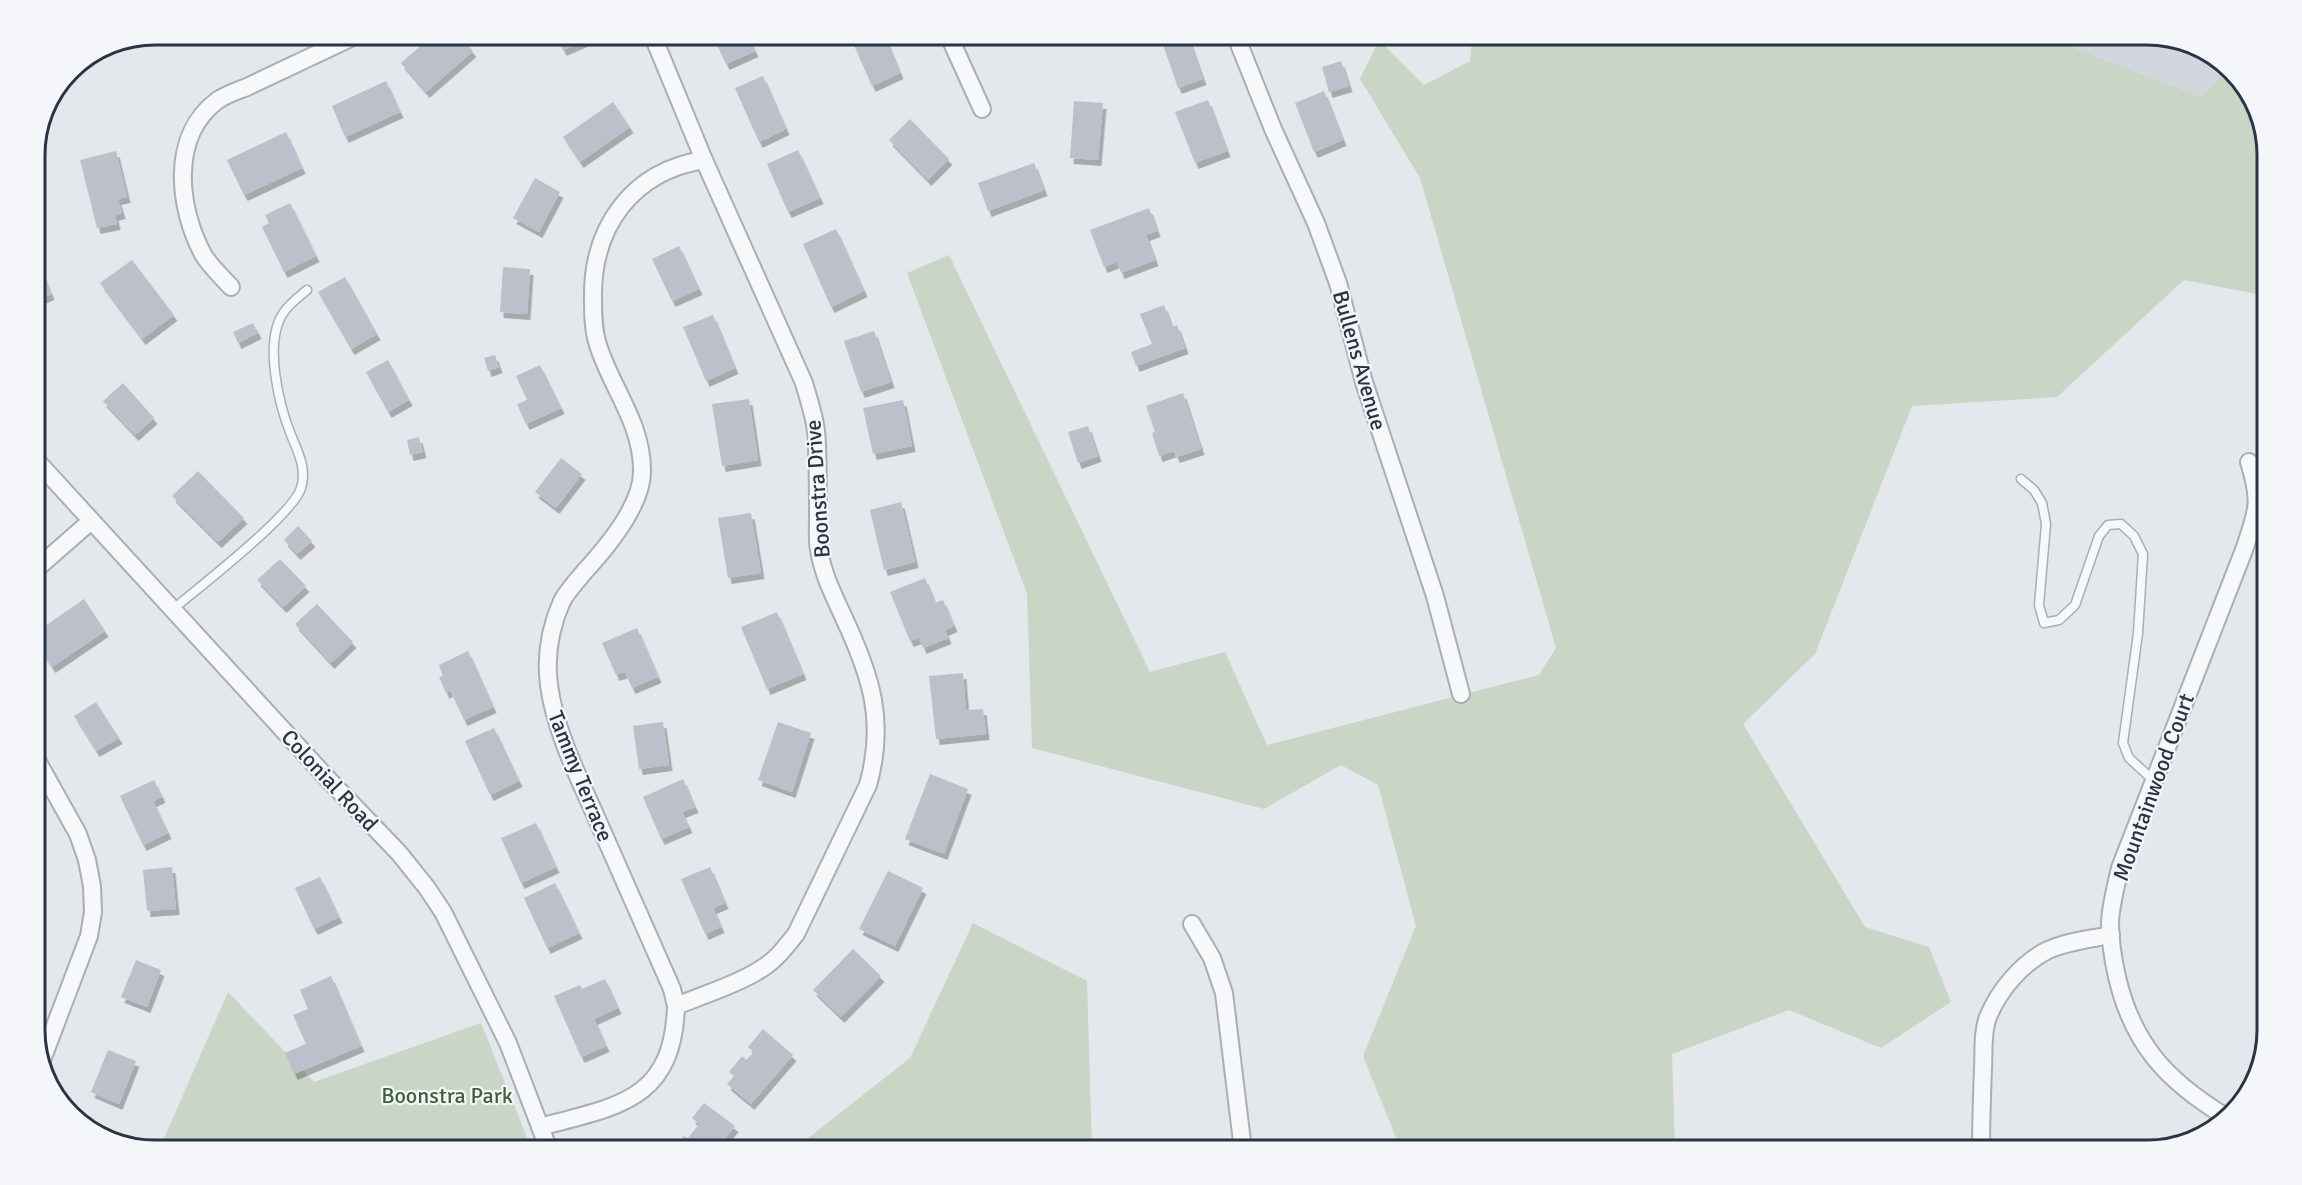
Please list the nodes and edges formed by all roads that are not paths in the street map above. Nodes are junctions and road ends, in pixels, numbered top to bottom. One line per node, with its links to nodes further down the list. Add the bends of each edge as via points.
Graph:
1 (336, 45): 7 (street, via 216,101 201,116 191,135 184,156 185,205 204,255)
2 (657, 45): 6 (street, Boonstra Drive)
3 (953, 45): 5 (street)
4 (1239, 45): 17 (street, Bullens Avenue, via 1338,283 1364,382 1435,596)
5 (982, 109)
6 (704, 160): 22 (street, Tammy Terrace, via 671,168 636,190 606,231 597,256 592,284 597,344 634,427 643,471 632,510 566,594 555,616 548,657 554,711 572,762); 22 (street, Boonstra Drive, via 807,393 817,443 818,548 825,577 870,679 877,734 868,784 796,934 767,966)
7 (231, 287)
8 (307, 290): 16 (lane, via 283,312 275,336 274,375 282,412 303,466 301,489 283,515)
9 (2249, 462): 12 (street, Mountainwood Court)
10 (45, 470): 14 (street, Colonial Road)
11 (2021, 479): 19 (lane, via 2042,503 2046,524 2039,605 2044,623 2059,620 2075,605 2099,536 2108,525 2121,524 2134,536 2143,554 2138,633 2123,743 2129,758)
12 (2257, 499)
13 (2257, 510): 19 (street, Mountainwood Court)
14 (91, 521): 15 (street); 16 (street, Colonial Road)
15 (45, 561)
16 (172, 610): 25 (street, Colonial Road, via 399,853 427,888 443,912 508,1043)
17 (1461, 694)
18 (45, 775): 23 (street, via 78,834 92,886 93,912 89,936)
19 (2153, 780): 21 (street, Mountainwood Court, via 2120,868)
20 (1192, 924): 27 (street, via 1212,958 1224,993)
21 (2111, 935): 24 (street, Mountainwood Court, via 2111,951 2132,1025 2176,1082); 28 (street, via 2069,942 2048,951 2017,973 2005,987 1988,1018 1985,1035)
22 (676, 1006): 25 (street, Tammy Terrace, via 670,1052 647,1087 630,1099)
23 (46, 1048)
24 (2220, 1113)
25 (540, 1127): 26 (street, Colonial Road)
26 (545, 1140)
27 (1242, 1140)
28 (1981, 1140)

